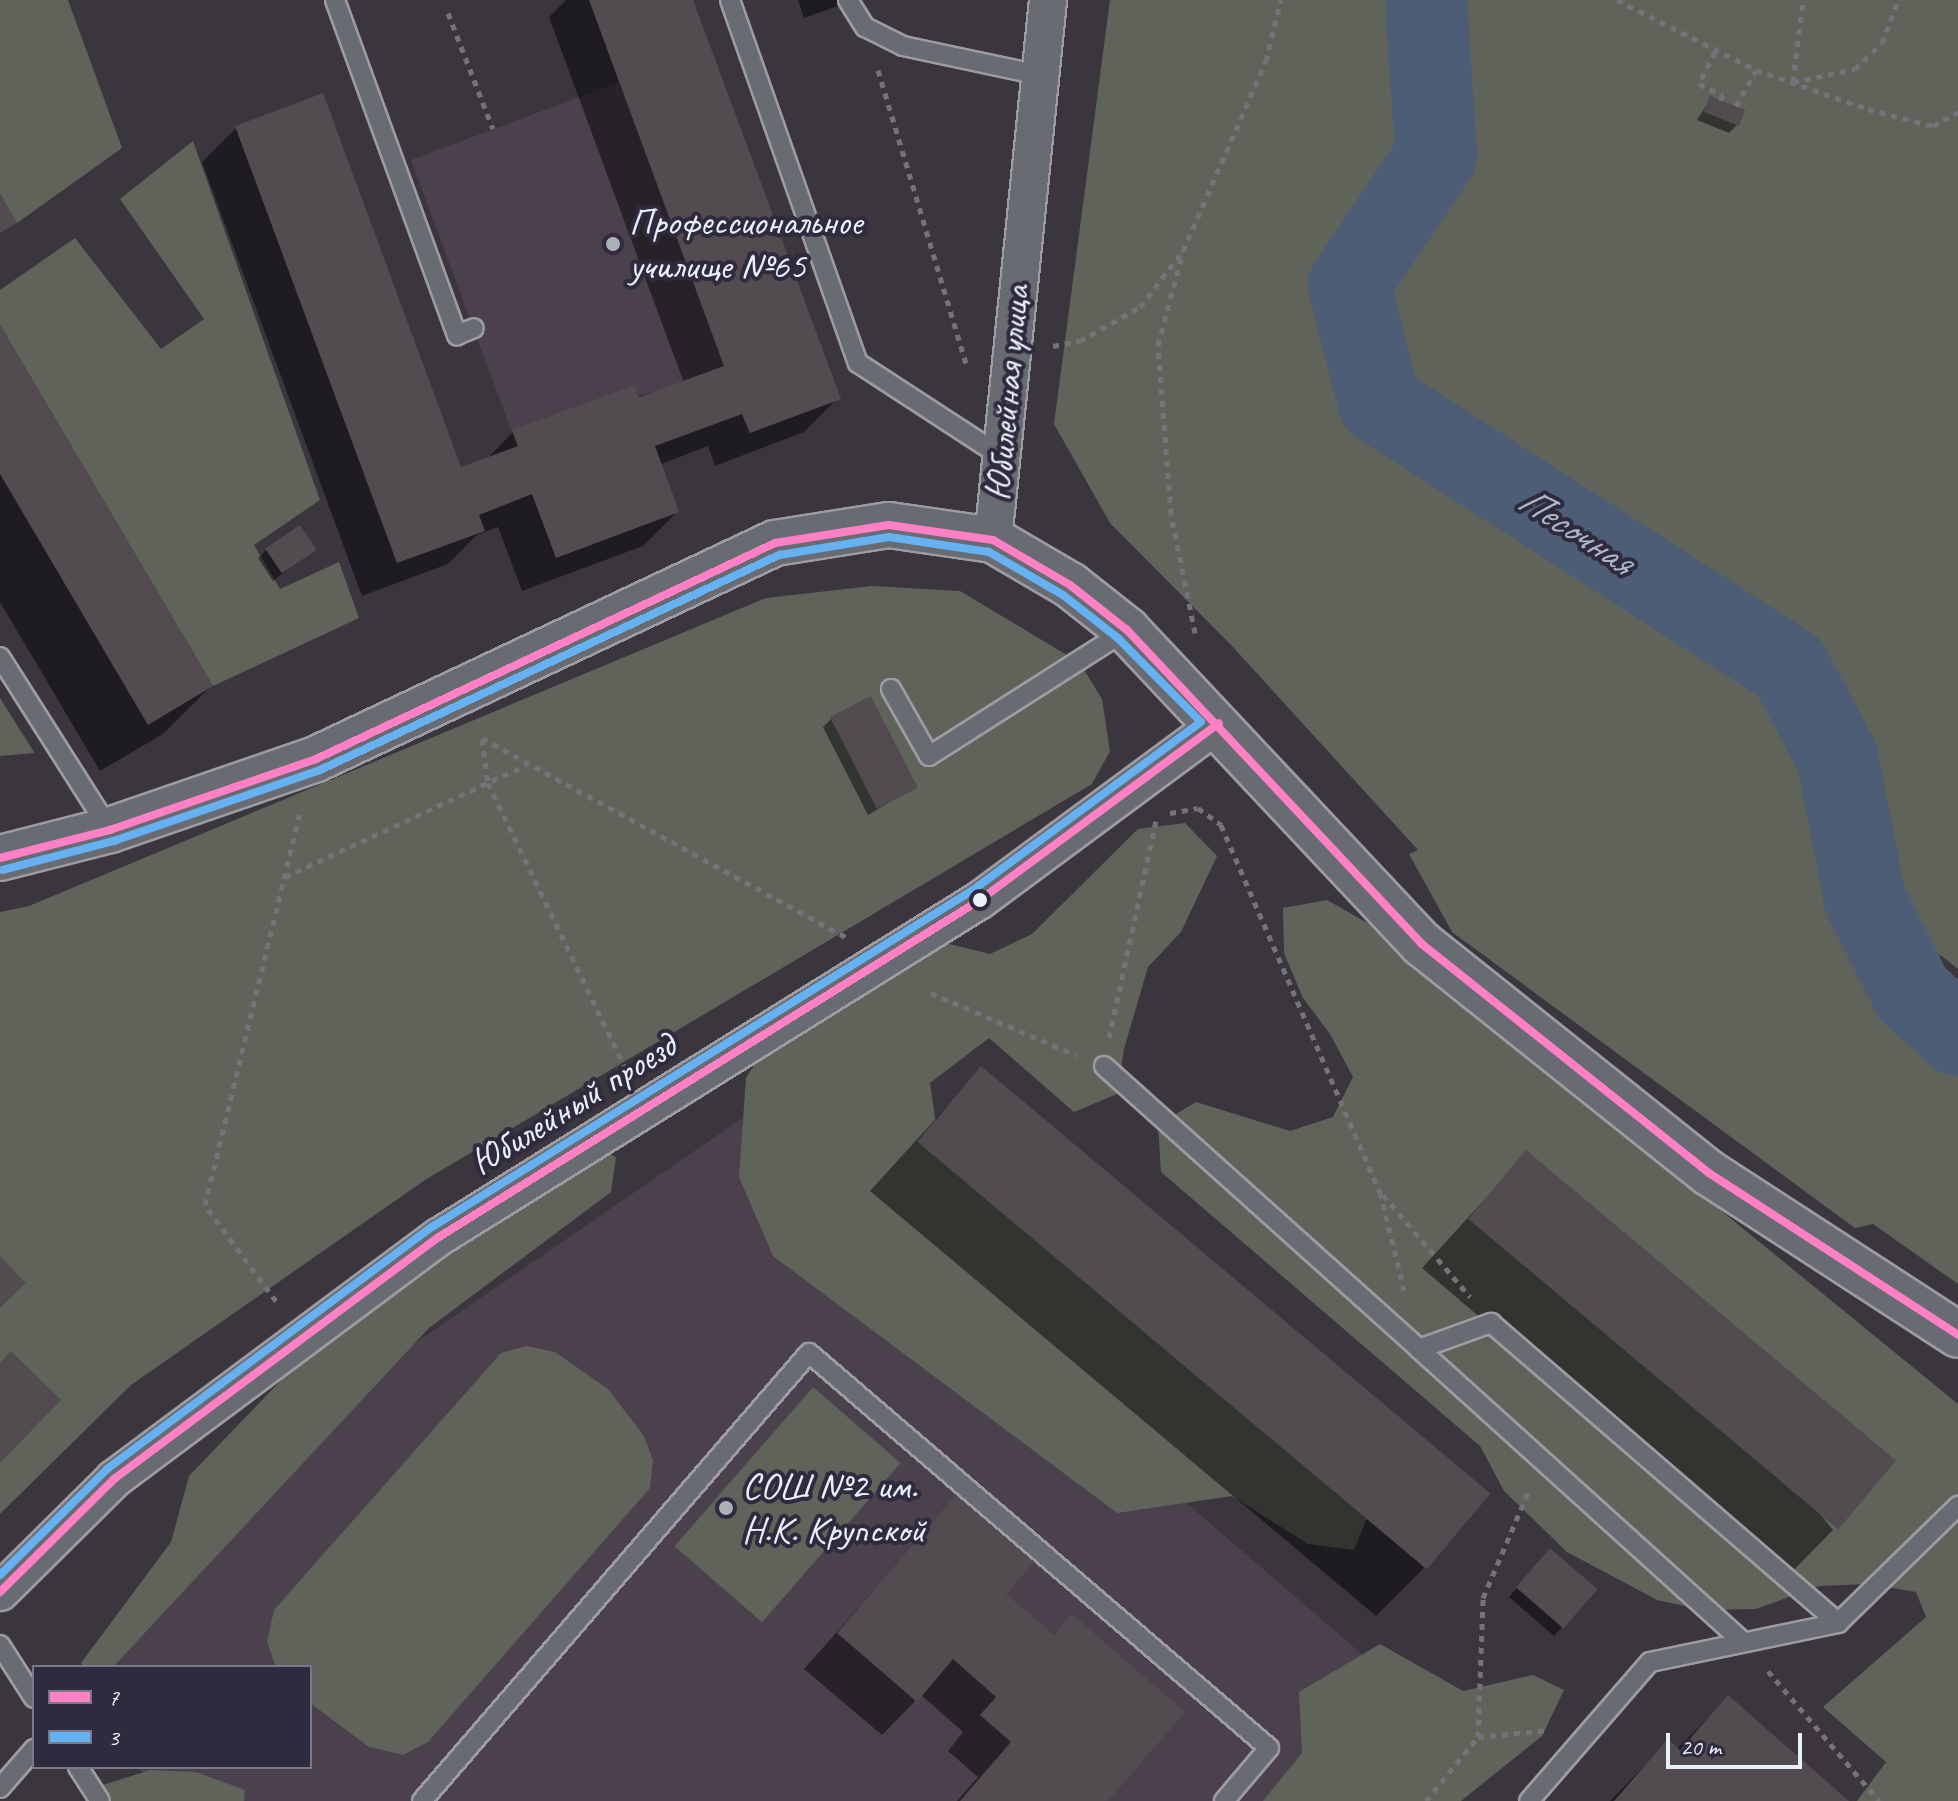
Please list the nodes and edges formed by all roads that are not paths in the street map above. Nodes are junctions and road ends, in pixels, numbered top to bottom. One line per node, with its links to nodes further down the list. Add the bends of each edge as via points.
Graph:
1 (335, 0): 6 (lane, via 457,335)
2 (730, 0): 7 (lane, via 858,363)
3 (848, 0): 5 (lane, via 865,27 903,46)
4 (1048, 0): 5 (street, Юбилейная улица)
5 (1039, 75): 7 (street, Юбилейная улица)
6 (474, 328)
7 (999, 455): 8 (street, Юбилейная улица)
8 (993, 540): 9 (street, Юбилейная улица, via 1070,585); 13 (street, via 889,525 775,543 316,759)
9 (1127, 630): 11 (lane, via 929,756); 12 (street, Юбилейная улица)
10 (0, 657): 13 (lane)
11 (891, 689)
12 (1219, 723): 16 (street, Юбилейная улица, via 1422,944 1709,1173); 19 (street, Юбилейный проезд, via 980,900 439,1237 114,1479)
13 (110, 830): 14 (street)
14 (0, 858)
15 (1104, 1066): 17 (lane)
16 (1958, 1335)
17 (1419, 1349): 20 (lane, via 1491,1323); 21 (lane)
18 (1958, 1506): 20 (lane)
19 (0, 1592)
20 (1838, 1623): 21 (lane)
21 (1743, 1642): 30 (lane, via 1650,1662)
22 (0, 1645): 23 (lane)
23 (32, 1695)
24 (32, 1751): 26 (lane)
25 (79, 1769): 27 (lane)
26 (0, 1788)
27 (100, 1801)
28 (422, 1801): 29 (lane, via 809,1353 1269,1748)
29 (1224, 1801)
30 (1529, 1801)

